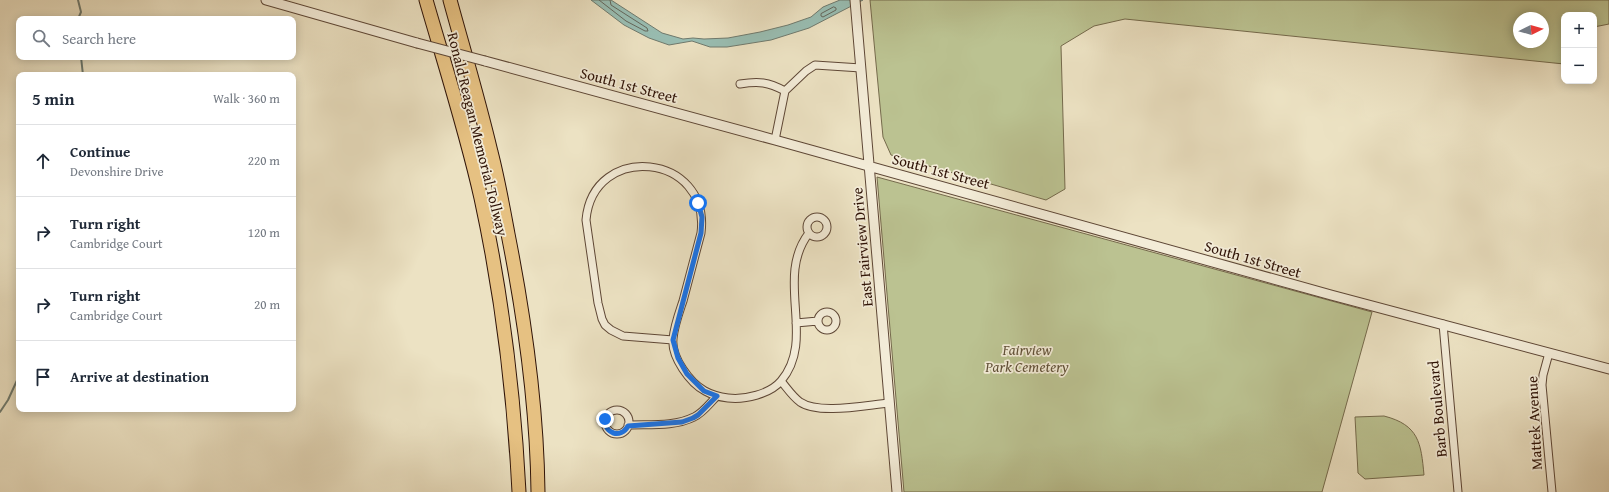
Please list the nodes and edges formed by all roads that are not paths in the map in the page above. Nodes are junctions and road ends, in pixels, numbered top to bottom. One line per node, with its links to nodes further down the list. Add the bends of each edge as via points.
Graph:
1 (266, 0): 8 (street, South 1st Street, bridge)
2 (426, 0): 21 (highway, Ronald Reagan Memorial Tollway, via 459,112 489,235 508,358)
3 (450, 0): 22 (highway, Ronald Reagan Memorial Tollway, via 492,153 517,279 530,360 538,452)
4 (855, 0): 5 (street, East Fairview Drive)
5 (860, 68): 7 (street, via 815,65); 9 (street, East Fairview Drive)
6 (740, 84): 7 (street, via 764,82)
7 (785, 91): 8 (street)
8 (775, 140): 9 (street, South 1st Street)
9 (870, 166): 13 (street, South 1st Street); 19 (street, East Fairview Drive)
10 (809, 233): 12 (street, via 801,244 795,268)
11 (818, 321): 12 (street)
12 (796, 323): 17 (street, via 795,353)
13 (1443, 324): 15 (street, South 1st Street); 24 (street, Barb Boulevard)
14 (673, 340): 14 (street, via 623,336 611,330 602,320 586,220 588,208 594,192 602,183 628,168 658,168 680,178 692,190 702,217 701,233); 18 (street, via 678,358 687,374 704,391)
15 (1549, 353): 16 (street, South 1st Street); 25 (street, Mattek Avenue, via 1542,385)
16 (1609, 368)
17 (781, 381): 18 (street, via 752,397 737,399); 19 (street, via 799,401 813,408)
18 (717, 396): 20 (street, via 698,415 687,420)
19 (889, 403): 23 (street, East Fairview Drive)
20 (628, 426)
21 (519, 492)
22 (538, 492)
23 (897, 492)
24 (1458, 492)
25 (1552, 492)

